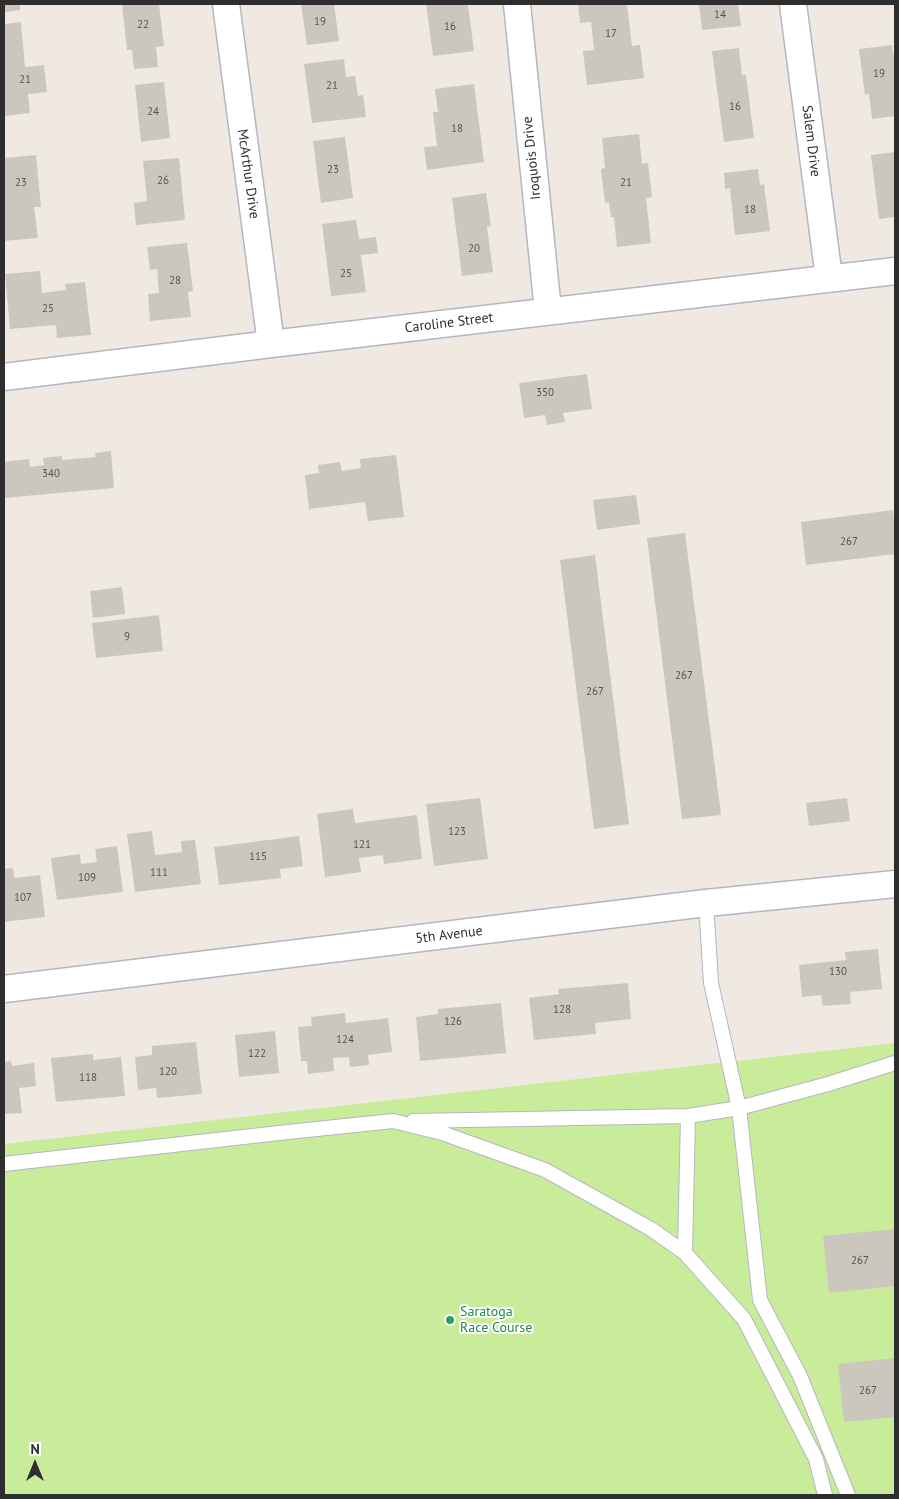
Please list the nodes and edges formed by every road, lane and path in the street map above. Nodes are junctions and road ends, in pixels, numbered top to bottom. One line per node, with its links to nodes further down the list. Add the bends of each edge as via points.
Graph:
1 (226, 4): 7 (street, McArthur Drive)
2 (517, 4): 6 (street, Iroquois Drive)
3 (793, 4): 5 (street, Salem Drive)
4 (895, 270): 5 (street, Caroline Street)
5 (829, 278): 6 (street, Caroline Street)
6 (548, 311): 7 (street, Caroline Street)
7 (271, 344): 8 (street, Caroline Street)
8 (4, 377)
9 (895, 884): 10 (street, 5th Avenue)
10 (706, 903): 11 (street, 5th Avenue); 13 (lane, via 711,983)
11 (4, 989)
12 (895, 1063): 13 (lane)
13 (739, 1108): 14 (lane); 19 (lane, via 760,1300 800,1376)
14 (688, 1116): 15 (lane); 17 (lane)
15 (393, 1121): 16 (lane); 17 (lane, via 442,1133 545,1170 651,1229)
16 (4, 1164)
17 (685, 1253): 18 (lane, via 744,1319 816,1459)
18 (825, 1495)
19 (848, 1495)

